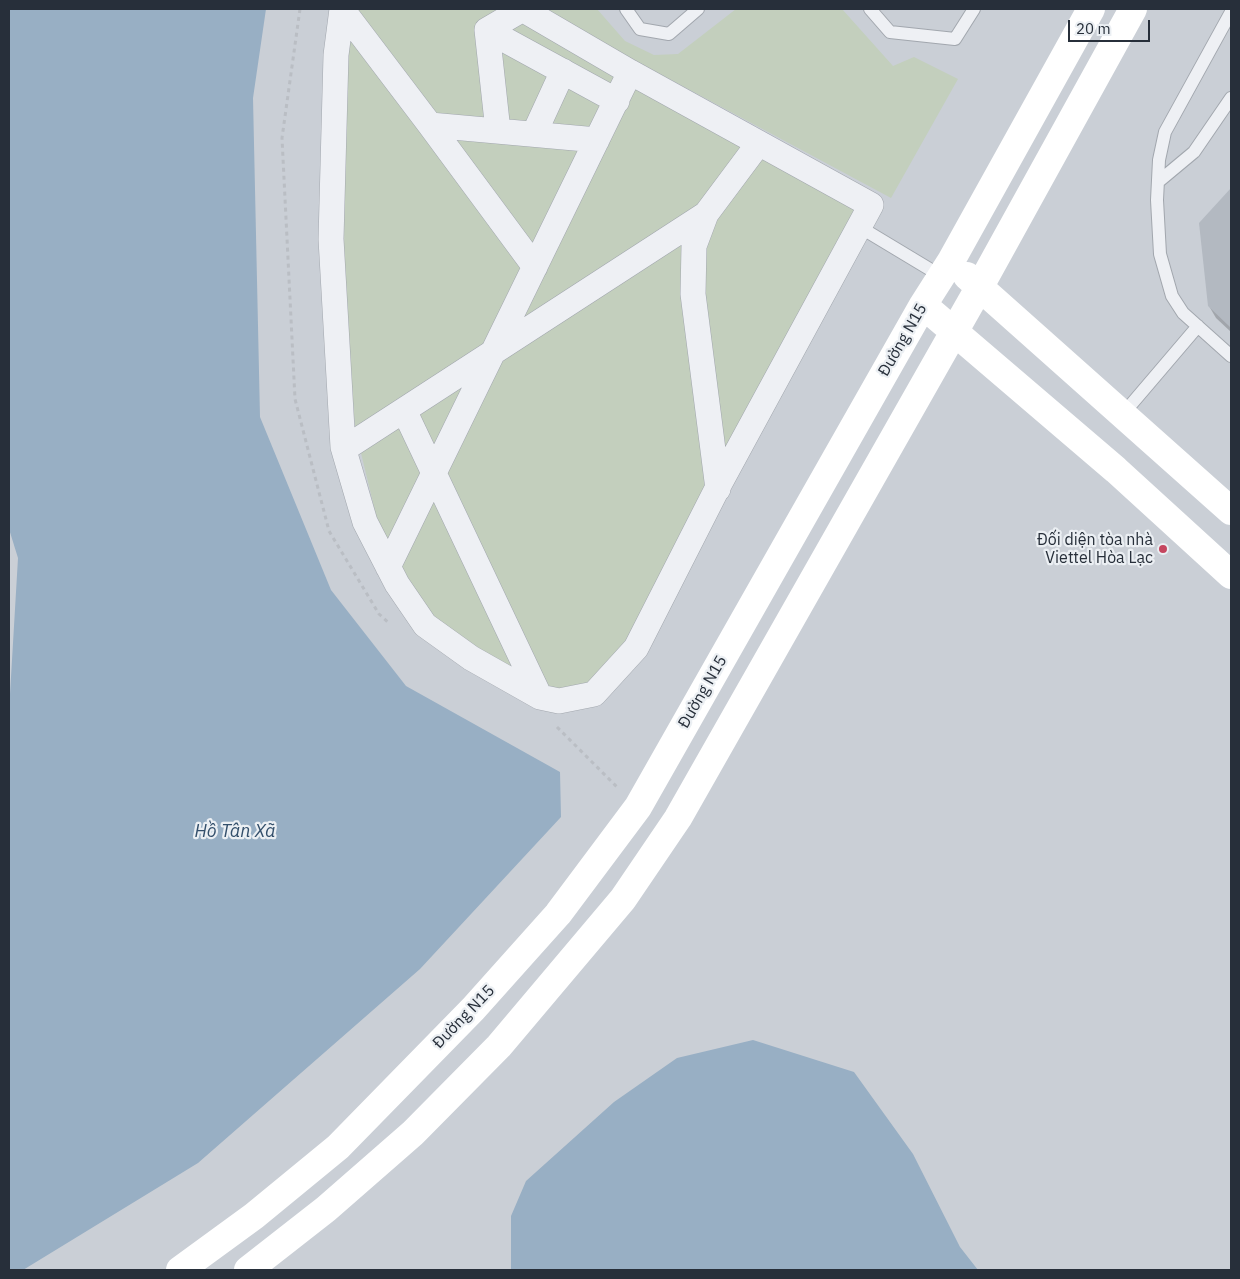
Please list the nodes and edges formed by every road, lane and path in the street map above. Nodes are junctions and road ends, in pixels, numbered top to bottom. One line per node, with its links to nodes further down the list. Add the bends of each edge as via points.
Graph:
1 (342, 9): 15 (street); 33 (street, via 336,55 331,239)
2 (523, 9): 10 (street); 12 (street)
3 (626, 9): 4 (lane, via 640,29 668,34)
4 (698, 9)
5 (870, 9): 6 (lane, via 890,32 956,39)
6 (974, 9)
7 (1091, 9): 24 (street, Đường N15)
8 (1133, 9): 25 (street)
9 (1231, 12): 20 (lane, via 1165,132)
10 (487, 30): 11 (street); 16 (street)
11 (563, 71): 14 (street); 17 (street)
12 (630, 72): 14 (street); 19 (street)
13 (1231, 98): 20 (lane, via 1194,152)
14 (616, 100): 18 (street)
15 (430, 124): 16 (street); 23 (street)
16 (498, 131): 17 (street)
17 (534, 134): 18 (street)
18 (597, 140): 23 (street)
19 (759, 143): 21 (street); 22 (street, via 871,205)
20 (1158, 182): 27 (lane, via 1159,247 1172,296)
21 (706, 214): 29 (street); 35 (street, via 694,246 693,294)
22 (858, 226): 24 (lane); 35 (street)
23 (534, 267): 29 (street)
24 (946, 269): 25 (street); 26 (street, Đường N15)
25 (979, 288): 28 (street); 32 (street)
26 (923, 305): 28 (street); 40 (street, Đường N15, via 638,807 558,914 473,1009 338,1146 254,1216)
27 (1198, 326): 30 (lane); 32 (lane)
28 (954, 331): 38 (street, via 1116,470); 41 (street, via 678,818 623,899 499,1046 413,1133 326,1209)
29 (493, 352): 31 (street); 34 (street)
30 (1231, 356)
31 (404, 410): 33 (street); 34 (street)
32 (1123, 414): 36 (street)
33 (344, 449): 37 (street, via 364,522)
34 (433, 475): 37 (street); 39 (street)
35 (718, 489): 39 (street, via 636,648 594,694 559,701)
36 (1231, 510)
37 (388, 566): 39 (street, via 424,625 471,658)
38 (1231, 575)
39 (540, 696)
40 (180, 1270)
41 (248, 1270)

